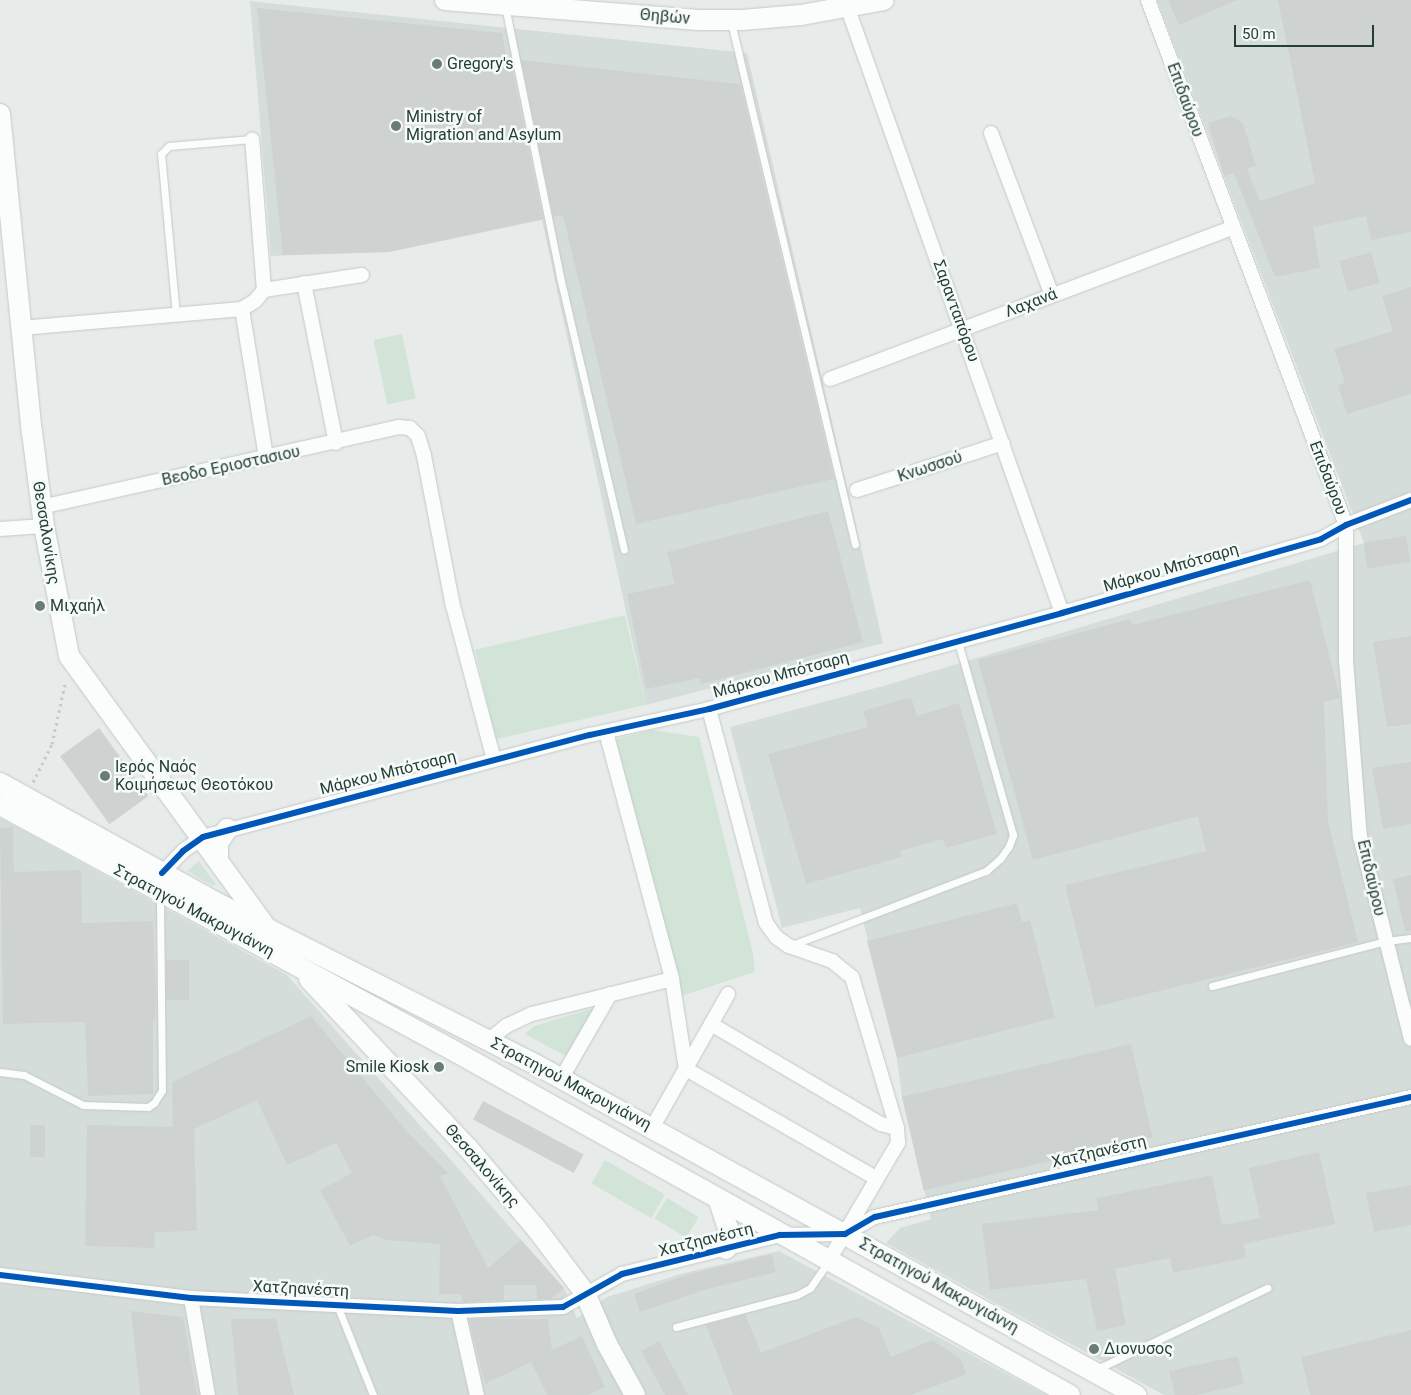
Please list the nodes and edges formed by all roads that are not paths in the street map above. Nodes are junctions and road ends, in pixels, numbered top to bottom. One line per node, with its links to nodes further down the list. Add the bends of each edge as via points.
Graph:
1 (445, 0): 4 (street, Θηβών)
2 (884, 0): 5 (street, Θηβών)
3 (1148, 0): 10 (street, Επιδαύρου)
4 (505, 6): 6 (street, Θηβών); 29 (lane, via 560,278)
5 (848, 8): 6 (street, Θηβών); 18 (street, Σαρανταπόρου)
6 (730, 20): 28 (lane)
7 (0, 114): 17 (street, Θεσσαλονίκης)
8 (991, 133): 14 (street)
9 (252, 139): 13 (street); 16 (lane, via 169,146 161,154)
10 (1232, 228): 14 (street, Λαχανά); 26 (street, Επιδαύρου)
11 (362, 275): 12 (street)
12 (304, 283): 13 (street); 20 (street)
13 (264, 290): 15 (street)
14 (1052, 296): 18 (street, Λαχανά)
15 (242, 308): 16 (street); 22 (street)
16 (176, 315): 17 (street)
17 (21, 328): 25 (street, Θεσσαλονίκης)
18 (963, 329): 19 (street, Λαχανά); 21 (street, Σαρανταπόρου)
19 (830, 379)
20 (336, 443): 22 (street, Βεοδο Εριοστασιου); 34 (street, Βεοδο Εριοστασιου, via 398,427 410,428 418,436 452,602)
21 (1003, 443): 23 (street, Κνωσσού); 30 (street, Σαρανταπόρου)
22 (266, 458): 25 (street, Βεοδο Εριοστασιου)
23 (857, 490)
24 (1411, 500): 26 (street, Μάρκου Μπότσαρη)
25 (43, 516): 27 (street, Βεοδο Εριοστασιου); 38 (street, Θεσσαλονίκης, via 69,656)
26 (1346, 525): 30 (street, Μάρκου Μπότσαρη, via 1321,539); 44 (street, Επιδαύρου, via 1346,660 1360,836)
27 (0, 529)
28 (855, 544)
29 (624, 550)
30 (1062, 613): 31 (street, Μάρκου Μπότσαρη)
31 (958, 642): 32 (street, Μάρκου Μπότσαρη); 45 (lane, via 1013,835 1009,846 986,871)
32 (709, 709): 33 (street, Μάρκου Μπότσαρη); 45 (street, via 766,923 776,937)
33 (606, 732): 34 (street, Μάρκου Μπότσαρη); 47 (street)
34 (494, 760): 37 (street, Μάρκου Μπότσαρη)
35 (0, 783): 40 (street, Στρατηγού Μακρυγιάννη)
36 (0, 805): 41 (street, Στρατηγού Μακρυγιάννη)
37 (227, 830): 38 (street, Μάρκου Μπότσαρη); 39 (street, via 218,843)
38 (203, 837): 39 (street, Θεσσαλονίκης); 40 (street, Μάρκου Μπότσαρη, via 182,851)
39 (218, 858): 42 (street, Θεσσαλονίκης)
40 (162, 872): 42 (street, Στρατηγού Μακρυγιάννη)
41 (160, 892): 42 (street, Στρατηγού Μακρυγιάννη); 55 (lane, via 162,1090 154,1103 148,1107 83,1105 24,1075)
42 (265, 937): 46 (street, Στρατηγού Μακρυγιάννη); 53 (street, Στρατηγού Μακρυγιάννη)
43 (1411, 938): 44 (lane)
44 (1386, 941): 48 (lane); 52 (street, Επιδαύρου)
45 (789, 946): 59 (street, via 832,961 852,977)
46 (293, 964): 61 (street, Στρατηγού Μακρυγιάννη); 68 (street, Θεσσαλονίκης, via 467,1147 536,1228)
47 (672, 979): 49 (street); 54 (street)
48 (1212, 986)
49 (610, 994): 53 (street, via 519,1018); 56 (street)
50 (728, 994): 51 (street)
51 (711, 1024): 54 (street); 59 (street, via 881,1124)
52 (1411, 1039)
53 (489, 1040): 56 (street, Στρατηγού Μακρυγιάννη)
54 (686, 1068): 58 (street); 60 (street)
55 (0, 1072)
56 (561, 1079): 58 (street, Στρατηγού Μακρυγιάννη)
57 (1411, 1097): 62 (street, Χατζηανέστη, via 875,1217)
58 (652, 1128): 62 (street, Στρατηγού Μακρυγιάννη)
59 (897, 1128): 60 (street, via 898,1143)
60 (877, 1179): 62 (street)
61 (719, 1201): 63 (street, Στρατηγού Μακρυγιάννη); 64 (street, via 728,1228)
62 (845, 1234): 63 (street, Χατζηανέστη); 65 (street); 73 (street, Στρατηγού Μακρυγιάννη)
63 (780, 1236): 64 (street, Χατζηανέστη); 65 (street, Στρατηγού Μακρυγιάννη)
64 (726, 1249): 68 (street, Χατζηανέστη, via 622,1274)
65 (828, 1262): 72 (lane, via 815,1282 797,1295); 78 (street, Στρατηγού Μακρυγιάννη)
66 (0, 1275): 69 (street, Χατζηανέστη)
67 (1267, 1288): 73 (lane)
68 (585, 1293): 71 (street, Χατζηανέστη, via 563,1307); 77 (street, Θεσσαλονίκης, via 607,1344)
69 (191, 1298): 70 (street, Χατζηανέστη); 74 (street)
70 (337, 1305): 71 (street, Χατζηανέστη); 75 (lane)
71 (458, 1311): 76 (street)
72 (676, 1327)
73 (1093, 1371): 79 (street, Στρατηγού Μακρυγιάννη)
74 (208, 1395)
75 (373, 1395)
76 (477, 1395)
77 (635, 1395)
78 (1070, 1395)
79 (1136, 1395)

